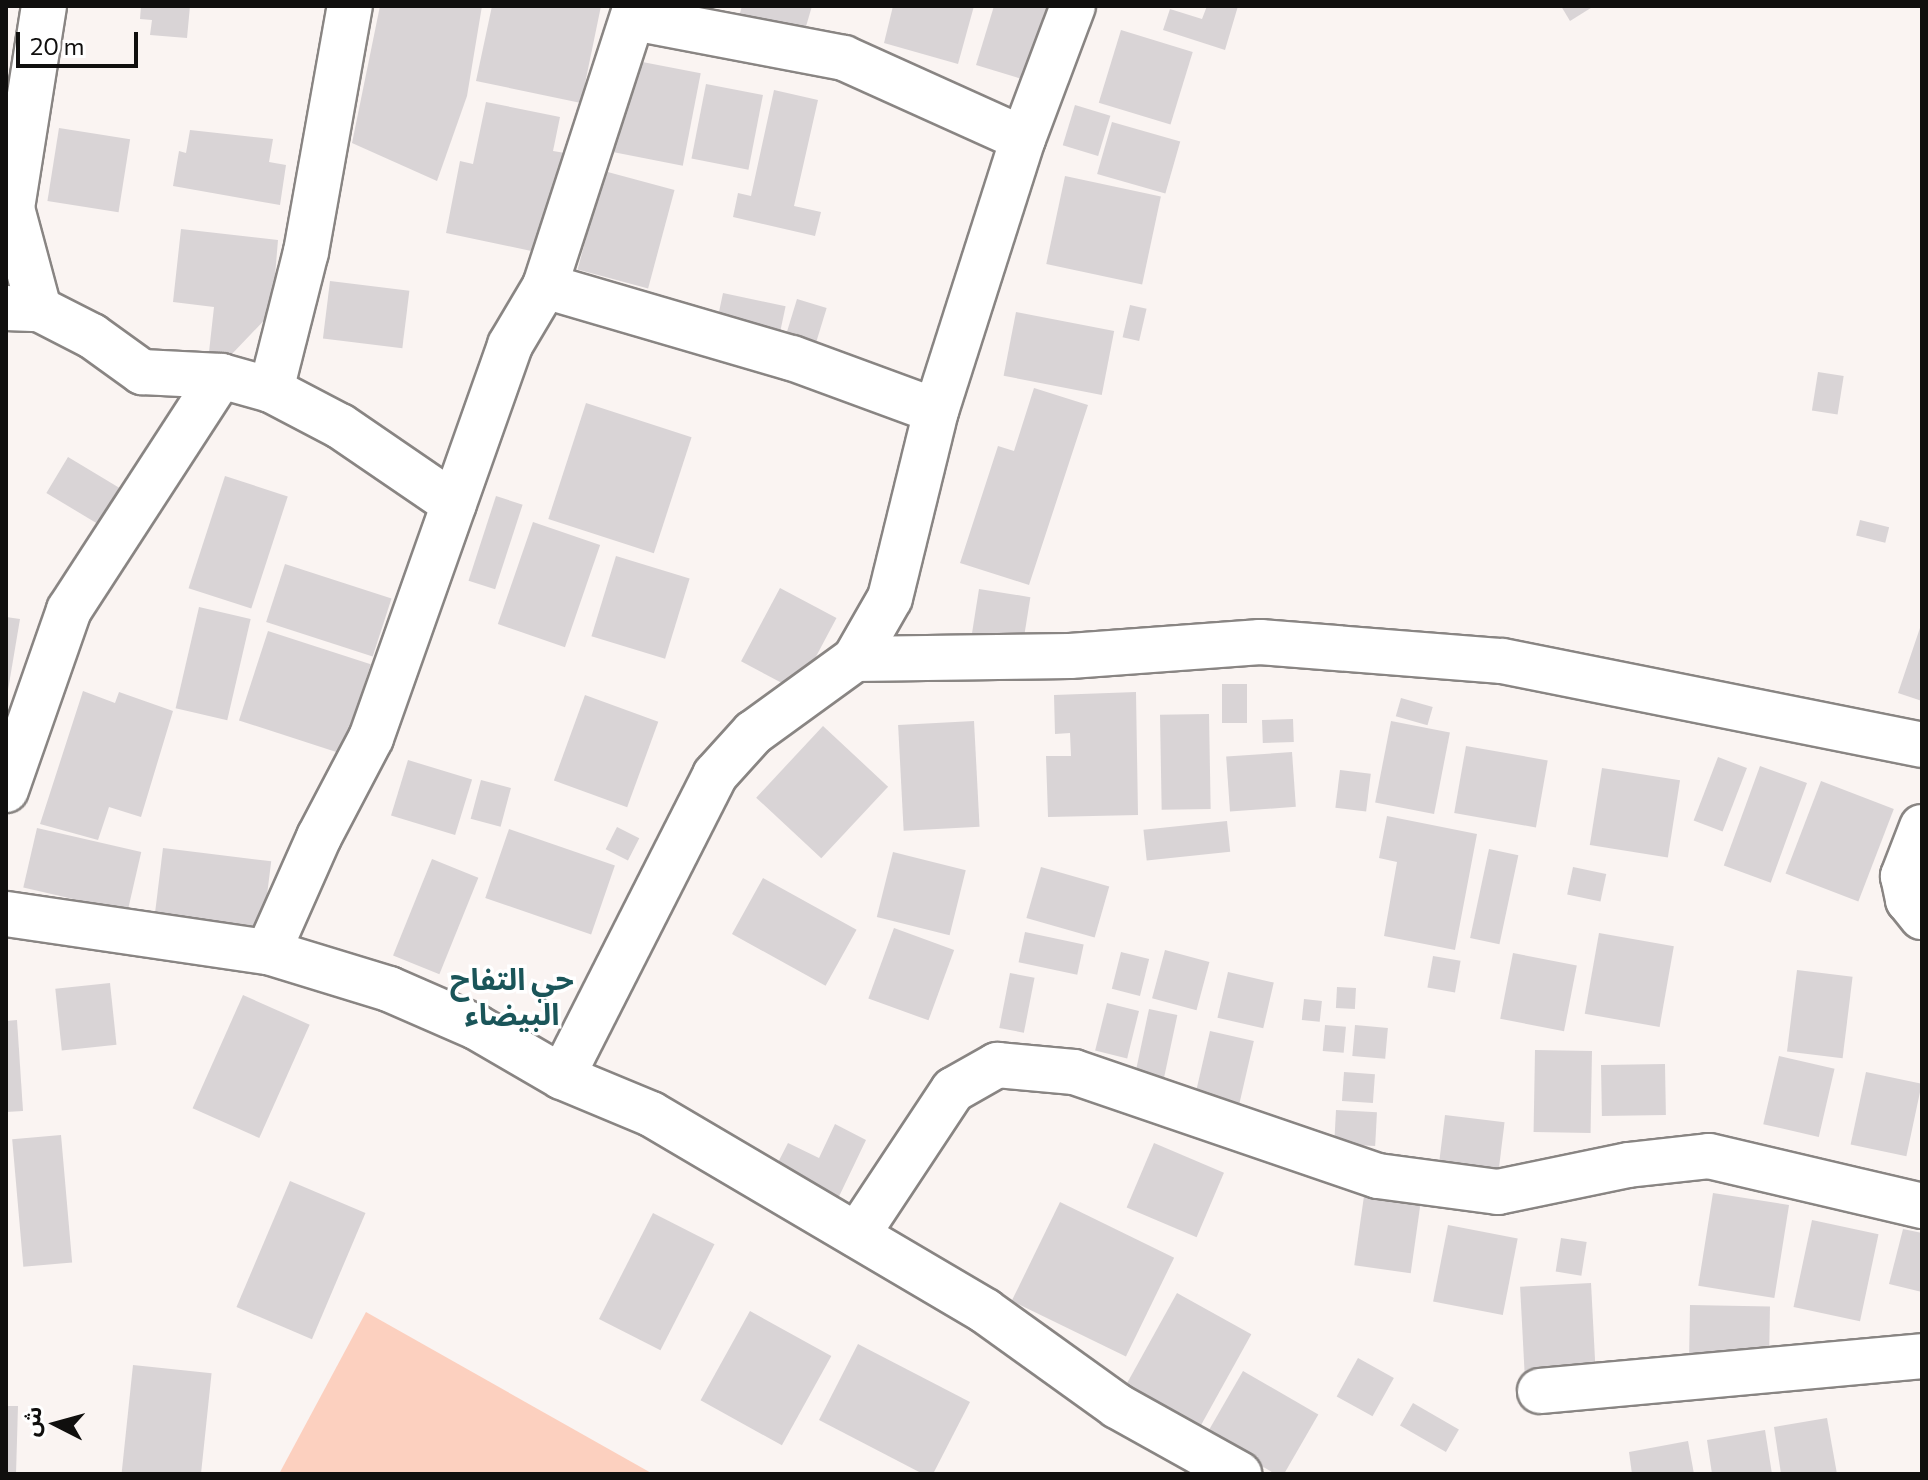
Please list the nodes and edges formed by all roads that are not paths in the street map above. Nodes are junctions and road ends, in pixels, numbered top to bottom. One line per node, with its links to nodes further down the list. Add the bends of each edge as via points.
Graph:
1 (44, 6): 7 (street, via 12,208)
2 (350, 6): 9 (street, via 306,252)
3 (1073, 6): 5 (street)
4 (635, 12): 5 (street, via 844,58); 6 (street)
5 (1023, 139): 10 (street)
6 (545, 286): 10 (street, via 792,358); 11 (street, via 510,345)
7 (22, 308): 8 (street, via 92,336 142,372)
8 (221, 376): 9 (street); 14 (street, via 69,610)
9 (271, 390): 11 (street, via 340,426)
10 (936, 411): 12 (street, via 890,598)
11 (454, 504): 18 (street, via 371,738)
12 (855, 659): 13 (street, via 1070,656 1260,642 1502,661); 19 (street, via 753,733 715,775)
13 (1922, 745)
14 (6, 790)
15 (1922, 827): 17 (street, via 1903,876 1908,900)
16 (6, 914): 18 (street)
17 (1922, 917)
18 (268, 952): 19 (street, via 389,989 476,1027)
19 (562, 1077): 21 (street, via 651,1114)
20 (1922, 1206): 21 (street, via 1709,1156 1628,1165 1498,1192 1378,1176 1074,1072 997,1065 953,1090)
21 (857, 1235): 24 (street, via 985,1311 1117,1406)
22 (1922, 1356): 23 (street)
23 (1540, 1391)
24 (1239, 1474)

